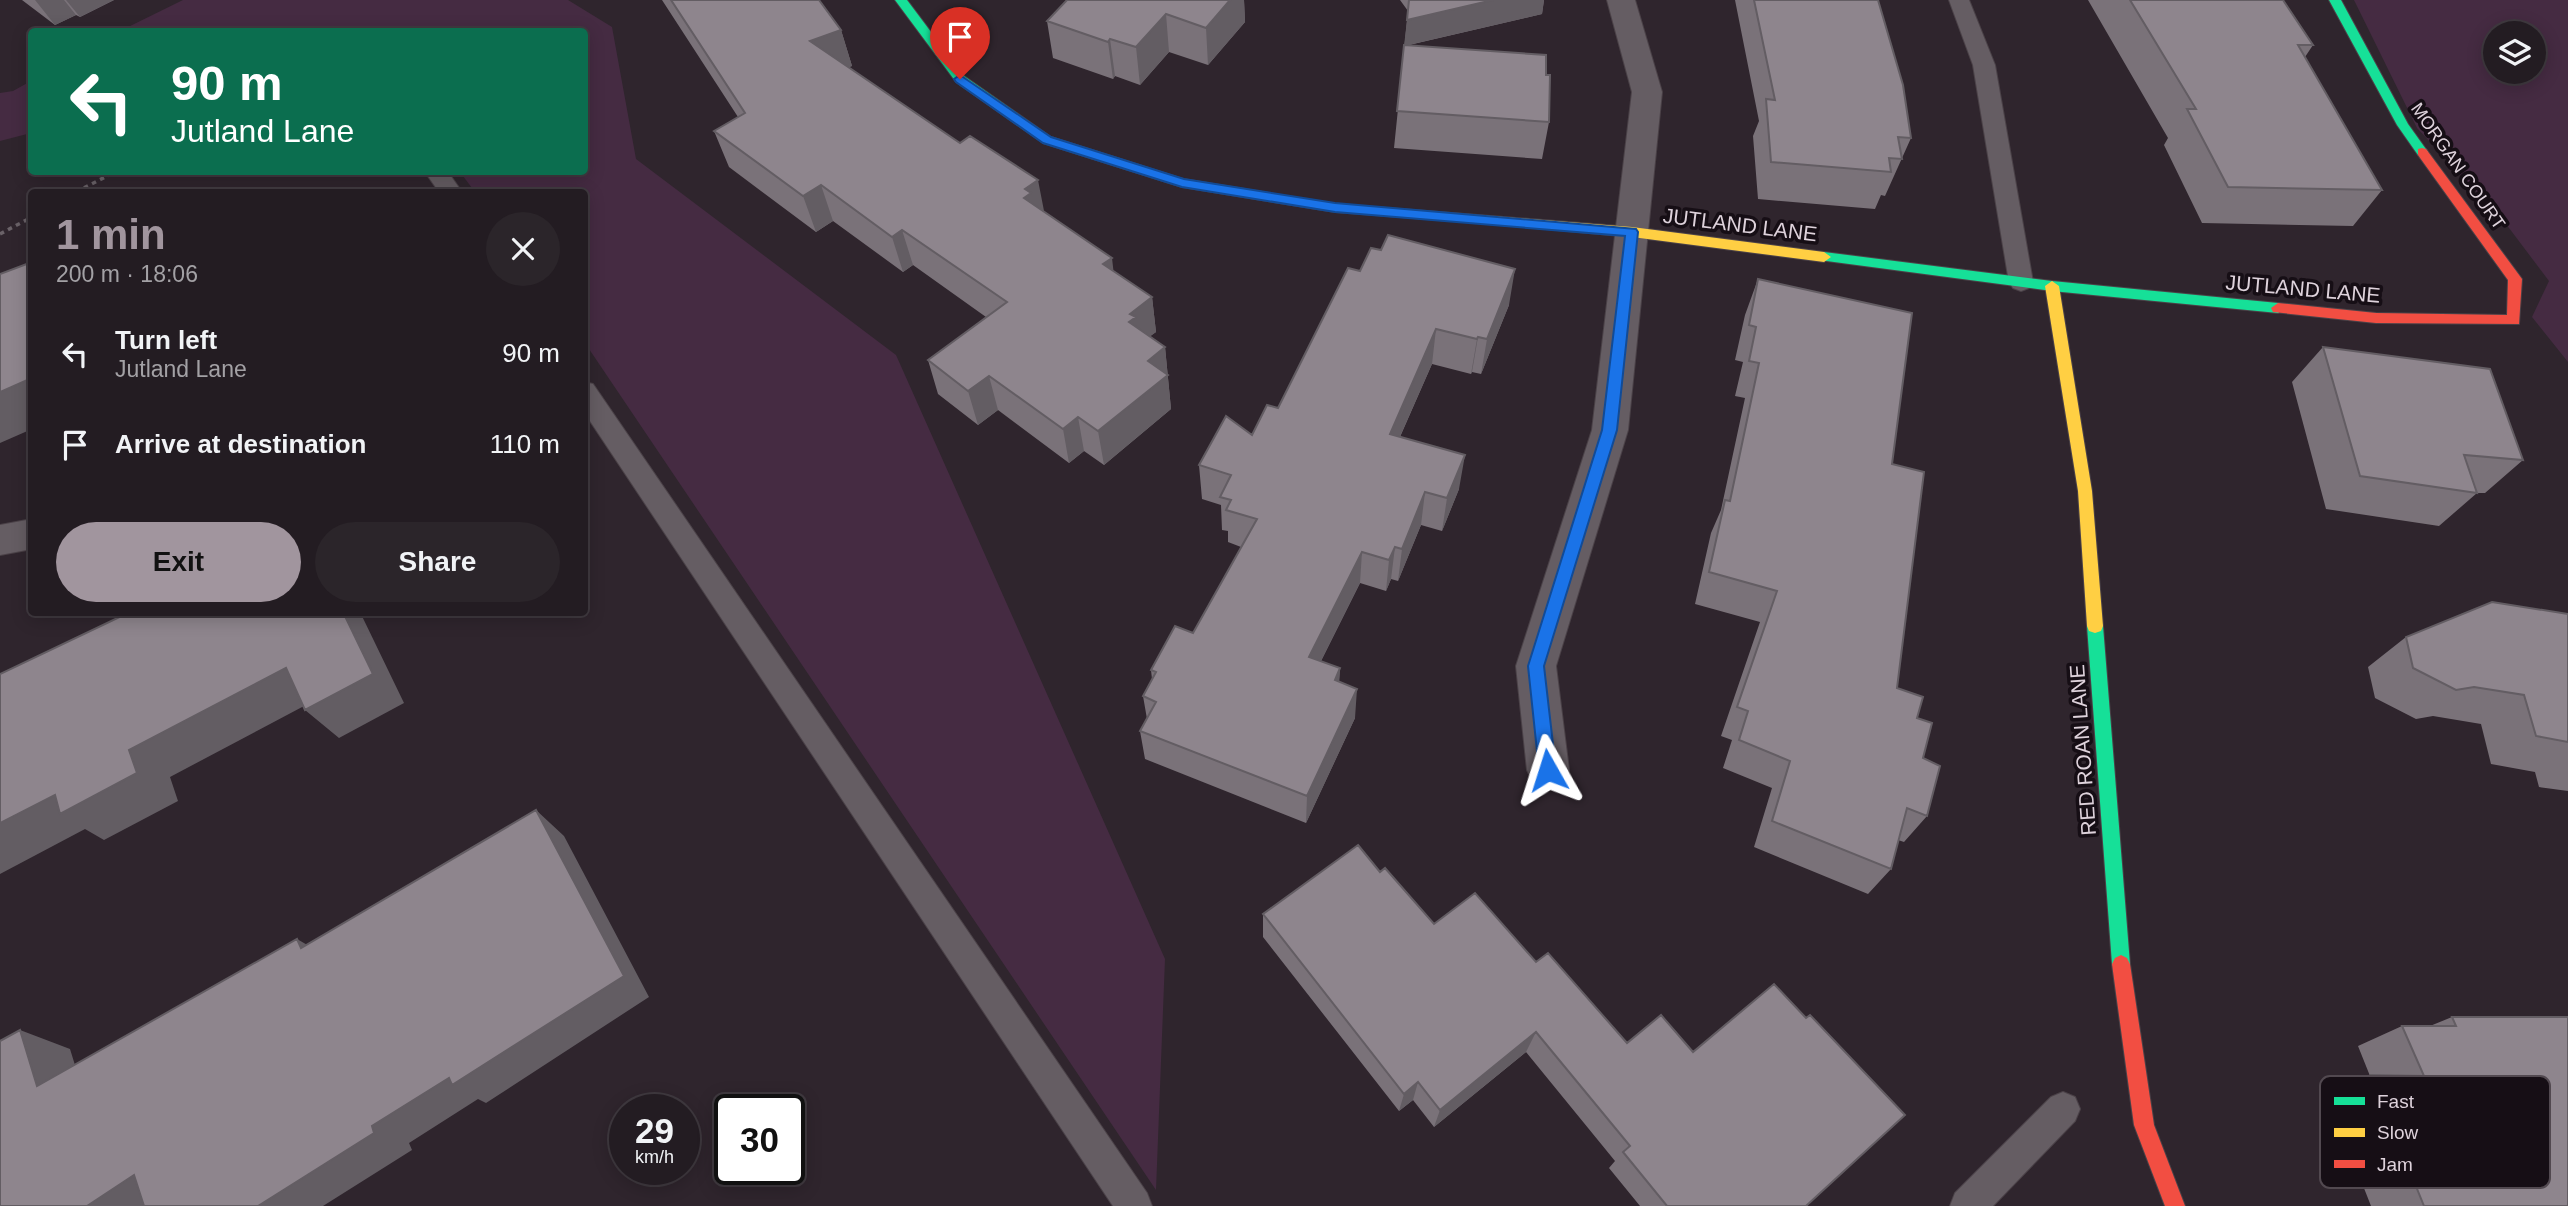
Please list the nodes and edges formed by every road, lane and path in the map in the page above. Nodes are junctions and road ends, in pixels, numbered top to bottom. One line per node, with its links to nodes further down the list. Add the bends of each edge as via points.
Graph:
1 (901, 0): 8 (street, JUTLAND LANE, via 960,79 1047,140 1108,160 1182,183 1335,208)
2 (1621, 0): 8 (street, via 1647,92)
3 (1959, 0): 10 (lane, via 1984,65)
4 (2335, 0): 12 (street, MORGAN COURT, via 2403,125 2515,279)
5 (109, 175): 6 (path)
6 (82, 189)
7 (28, 219): 9 (path)
8 (1632, 232): 10 (street, JUTLAND LANE); 16 (street, via 1610,430 1536,666)
9 (0, 234)
10 (2021, 282): 11 (street, JUTLAND LANE)
11 (2052, 286): 12 (street, JUTLAND LANE, via 2376,318); 20 (street, RED ROAN LANE, via 2085,491 2118,945 2144,1125)
12 (2514, 320)
13 (588, 397): 18 (lane)
14 (28, 535): 15 (street)
15 (0, 540)
16 (1548, 770)
17 (2063, 1109): 19 (lane)
18 (1134, 1206)
19 (1968, 1206)
20 (2175, 1206)

